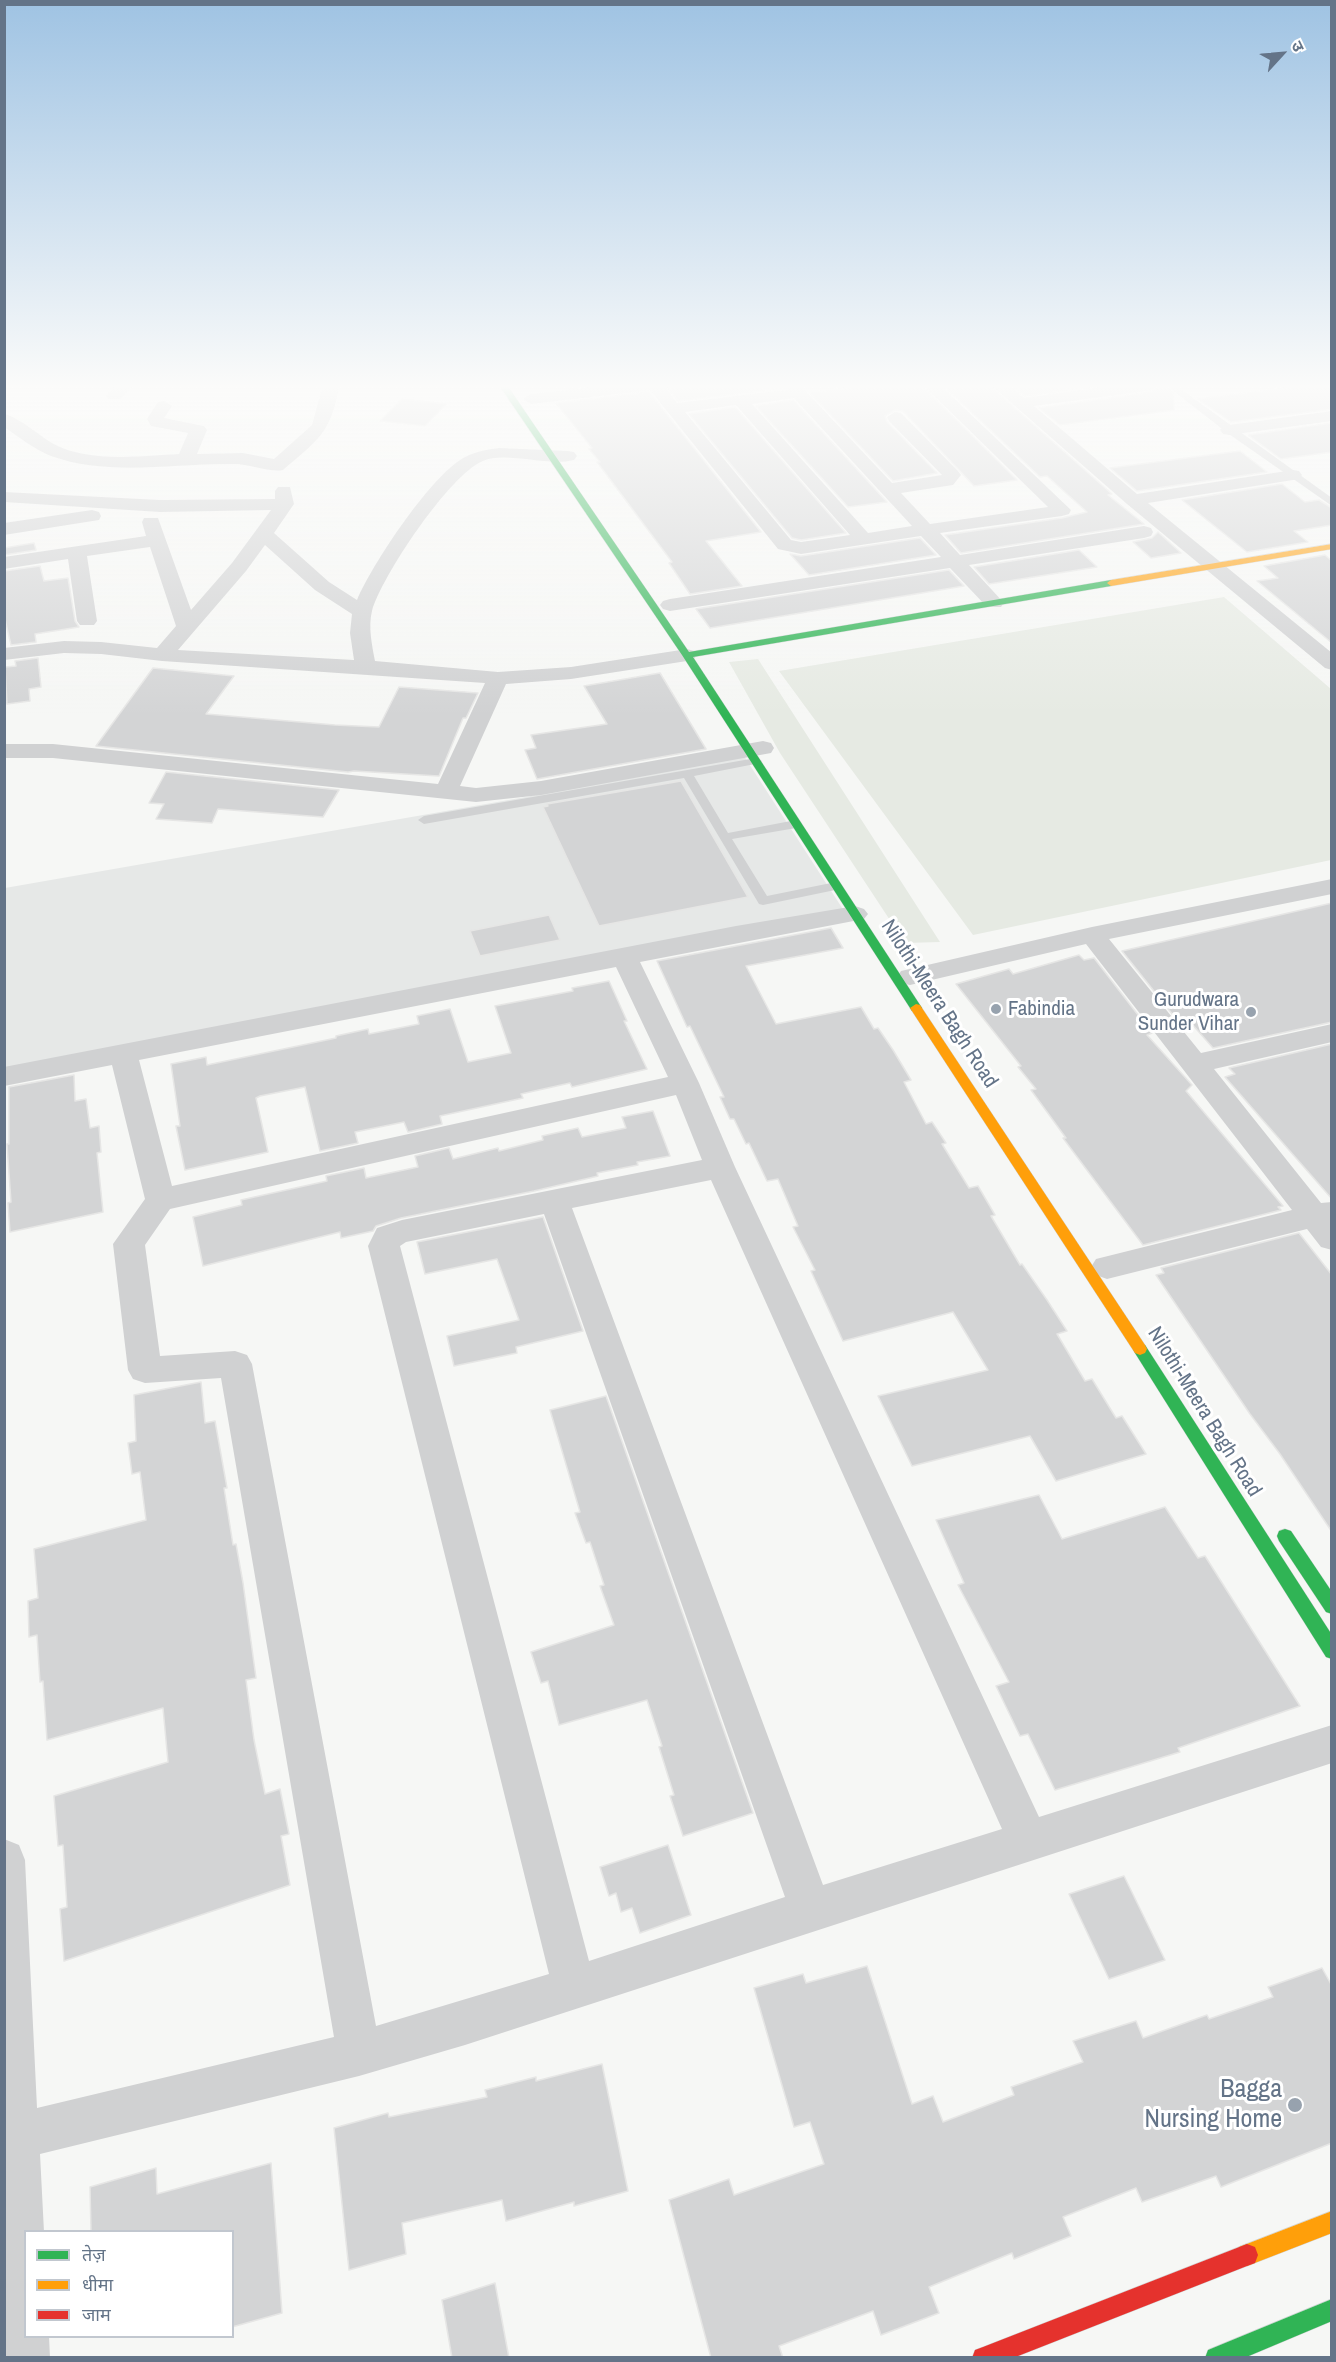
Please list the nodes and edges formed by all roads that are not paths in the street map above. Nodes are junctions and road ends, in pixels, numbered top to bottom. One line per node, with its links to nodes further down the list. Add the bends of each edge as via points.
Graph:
1 (284, 495): 13 (street)
2 (437, 495): 28 (street, via 404,536)
3 (586, 495): 31 (street, Nilothi-Meera Bagh Road)
4 (588, 495): 27 (street, Nilothi-Meera Bagh Road)
5 (745, 495): 19 (street, via 785,545 801,548)
6 (824, 495): 19 (street)
7 (893, 495): 16 (street)
8 (1047, 495): 16 (street, via 1062,510)
9 (1126, 495): 12 (street)
10 (1163, 495): 12 (street)
11 (4, 496): 14 (street)
12 (1132, 500): 25 (street)
13 (285, 504): 14 (street); 18 (street)
14 (153, 507): 15 (street); 20 (street)
15 (4, 529)
16 (925, 530): 19 (street); 23 (street)
17 (1144, 532): 23 (street)
18 (264, 533): 28 (street, via 322,586); 30 (street)
19 (863, 539)
20 (157, 540): 22 (street); 30 (street)
21 (1332, 546): 25 (street)
22 (77, 552): 24 (street); 29 (street)
23 (954, 561): 26 (street); 27 (street)
24 (4, 563)
25 (1213, 566): 26 (street); 34 (street)
26 (994, 603): 31 (street)
27 (670, 605): 31 (street, Nilothi-Meera Bagh Road)
28 (362, 612): 35 (street)
29 (87, 621)
30 (186, 626): 33 (street)
31 (694, 653): 36 (street, via 571,673); 38 (street, Nilothi-Meera Bagh Road)
32 (4, 654): 33 (street, via 64,647)
33 (162, 655): 35 (street)
34 (1332, 664)
35 (365, 667): 36 (street)
36 (498, 678): 40 (street)
37 (4, 751): 40 (street, via 53,751)
38 (756, 753): 39 (lane); 40 (street, via 504,793); 42 (street, Nilothi-Meera Bagh Road); 49 (street, Nilothi-Meera Bagh Road)
39 (687, 774): 41 (lane); 43 (lane)
40 (446, 792)
41 (424, 820)
42 (796, 824): 43 (lane); 44 (street, Nilothi-Meera Bagh Road)
43 (725, 837): 44 (lane, via 763,901)
44 (836, 886): 46 (street, Nilothi-Meera Bagh Road)
45 (1332, 886): 47 (street)
46 (855, 915): 48 (street); 63 (street, Nilothi-Meera Bagh Road, via 1090,1271)
47 (1092, 935): 49 (street); 52 (street)
48 (624, 957): 51 (street); 54 (street)
49 (910, 977): 55 (street, Nilothi-Meera Bagh Road)
50 (1332, 1033): 52 (street)
51 (123, 1054): 53 (street); 57 (street)
52 (1195, 1064): 59 (street)
53 (4, 1077)
54 (685, 1083): 56 (street); 57 (street)
55 (988, 1093)
56 (720, 1167): 58 (street); 65 (street)
57 (160, 1200): 69 (street, via 129,1244 145,1370 235,1364)
58 (554, 1200): 67 (street); 68 (street, via 402,1231 388,1236 384,1246)
59 (1325, 1222): 60 (street)
60 (1107, 1267)
61 (1279, 1527): 62 (street)
62 (1332, 1607)
63 (1332, 1651)
64 (1332, 1744): 65 (street)
65 (1028, 1840): 67 (street)
66 (4, 1860): 70 (street)
67 (811, 1910): 68 (street)
68 (574, 1986): 69 (street)
69 (359, 2053): 70 (street)
70 (11, 2138): 73 (street)
71 (1332, 2222): 74 (street)
72 (1332, 2310): 75 (street)
73 (24, 2358)
74 (983, 2358)
75 (1216, 2358)

